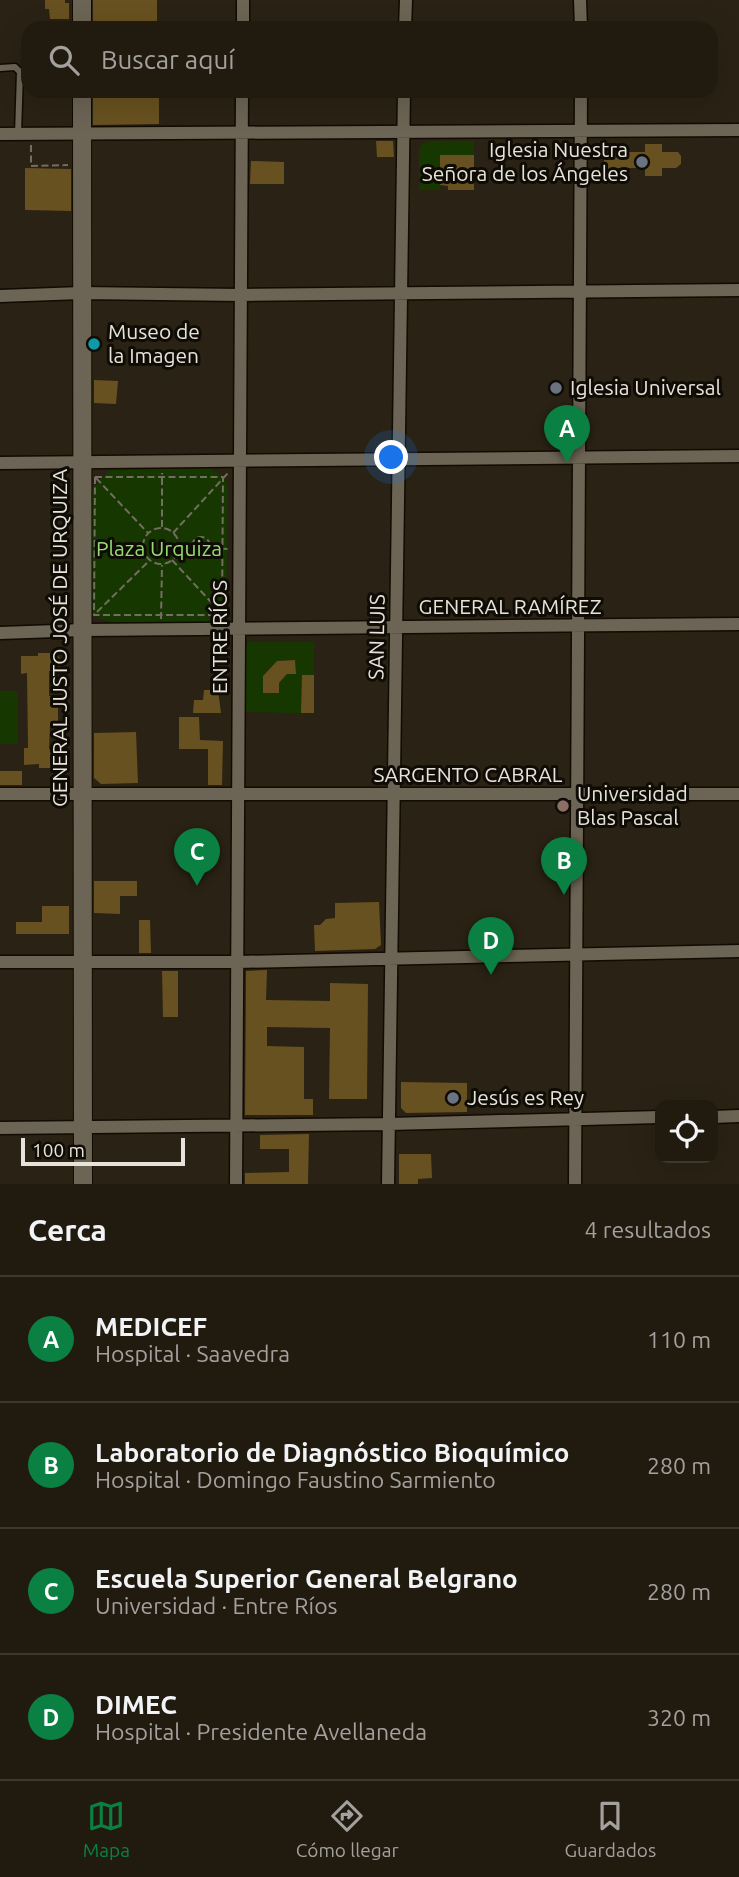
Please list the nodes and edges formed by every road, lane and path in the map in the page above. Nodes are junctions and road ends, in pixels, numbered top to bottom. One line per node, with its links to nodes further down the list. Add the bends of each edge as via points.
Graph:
1 (82, 0): 5 (street)
2 (243, 0): 6 (street)
3 (405, 0): 7 (street)
4 (580, 0): 8 (street)
5 (82, 21)
6 (243, 21)
7 (405, 21)
8 (581, 21)
9 (0, 68): 10 (lane, via 15,67)
10 (21, 88)
11 (22, 98): 22 (lane)
12 (82, 98): 18 (street, GENERAL JUSTO JOSÉ DE URQUIZA)
13 (242, 98): 19 (street, ENTRE RÍOS)
14 (404, 98): 20 (street, SAN LUIS)
15 (581, 98): 17 (street)
16 (739, 130): 17 (street)
17 (581, 131): 20 (street); 25 (street)
18 (82, 133): 19 (street); 22 (street); 23 (street, GENERAL JUSTO JOSÉ DE URQUIZA)
19 (242, 133): 20 (street); 28 (street, ENTRE RÍOS)
20 (404, 133): 27 (street, SAN LUIS)
21 (0, 134): 22 (street)
22 (24, 134): 23 (path, via 31,166)
23 (83, 165): 26 (street, GENERAL JUSTO JOSÉ DE URQUIZA)
24 (739, 289): 25 (street)
25 (581, 292): 27 (street); 32 (street)
26 (81, 293): 28 (street); 29 (street); 34 (street, GENERAL JUSTO JOSÉ DE URQUIZA)
27 (402, 294): 28 (street); 31 (street, SAN LUIS)
28 (241, 295): 33 (street, ENTRE RÍOS)
29 (0, 296)
30 (739, 456): 32 (street)
31 (400, 458): 32 (street); 33 (street); 58 (street, SAN LUIS)
32 (578, 458): 57 (street)
33 (241, 460): 35 (street); 39 (path); 49 (street, ENTRE RÍOS)
34 (81, 461): 35 (street); 36 (street); 60 (street, GENERAL JUSTO JOSÉ DE URQUIZA)
35 (162, 461): 38 (path)
36 (0, 463)
37 (95, 477): 38 (path); 41 (path); 43 (path)
38 (162, 477): 39 (path); 40 (path)
39 (223, 477): 42 (path); 48 (path)
40 (162, 528): 41 (path); 42 (path)
41 (149, 533): 44 (path)
42 (173, 533): 45 (path)
43 (95, 545): 44 (path); 53 (path)
44 (143, 546): 50 (path)
45 (179, 547): 46 (path); 51 (path)
46 (192, 547): 47 (path, via 199,555); 47 (path, via 201,537)
47 (209, 548): 48 (path)
48 (223, 548): 49 (path); 55 (path)
49 (240, 549): 59 (street, ENTRE RÍOS)
50 (150, 560): 52 (path); 53 (path)
51 (172, 560): 52 (path); 55 (path)
52 (162, 564): 54 (path)
53 (94, 615): 54 (path); 60 (path)
54 (161, 615): 55 (path); 61 (path)
55 (222, 615)
56 (739, 624): 57 (street, GENERAL RAMÍREZ)
57 (577, 626): 58 (street, GENERAL RAMÍREZ); 67 (street)
58 (396, 627): 59 (street, GENERAL RAMÍREZ); 65 (street, SAN LUIS)
59 (240, 629): 61 (street, GENERAL RAMÍREZ); 64 (street, ENTRE RÍOS)
60 (84, 630): 61 (street, GENERAL RAMÍREZ); 62 (street, GENERAL RAMÍREZ); 63 (street, GENERAL JUSTO JOSÉ DE URQUIZA)
61 (161, 630)
62 (0, 633)
63 (84, 793): 64 (street, SARGENTO CABRAL); 66 (street, SARGENTO CABRAL); 72 (street, GENERAL JUSTO JOSÉ DE URQUIZA)
64 (239, 793): 65 (street, SARGENTO CABRAL); 74 (street, ENTRE RÍOS)
65 (396, 793): 67 (street, SARGENTO CABRAL); 71 (street, SAN LUIS)
66 (0, 794)
67 (577, 794): 68 (street, SARGENTO CABRAL); 70 (street)
68 (739, 794)
69 (739, 951): 70 (street)
70 (575, 955): 71 (street); 78 (street)
71 (393, 960): 74 (street); 79 (street, SAN LUIS)
72 (83, 961): 73 (street); 74 (street); 82 (street, GENERAL JUSTO JOSÉ DE URQUIZA)
73 (0, 962)
74 (238, 962): 80 (street, ENTRE RÍOS)
75 (739, 1116): 77 (street)
76 (655, 1117): 78 (street)
77 (718, 1117)
78 (575, 1118): 79 (street); 86 (street)
79 (389, 1124): 80 (street); 85 (street, SAN LUIS)
80 (237, 1125): 82 (street); 84 (street, ENTRE RÍOS)
81 (0, 1128): 82 (street)
82 (83, 1128): 83 (street, GENERAL JUSTO JOSÉ DE URQUIZA)
83 (83, 1184)
84 (236, 1184)
85 (388, 1184)
86 (575, 1184)

